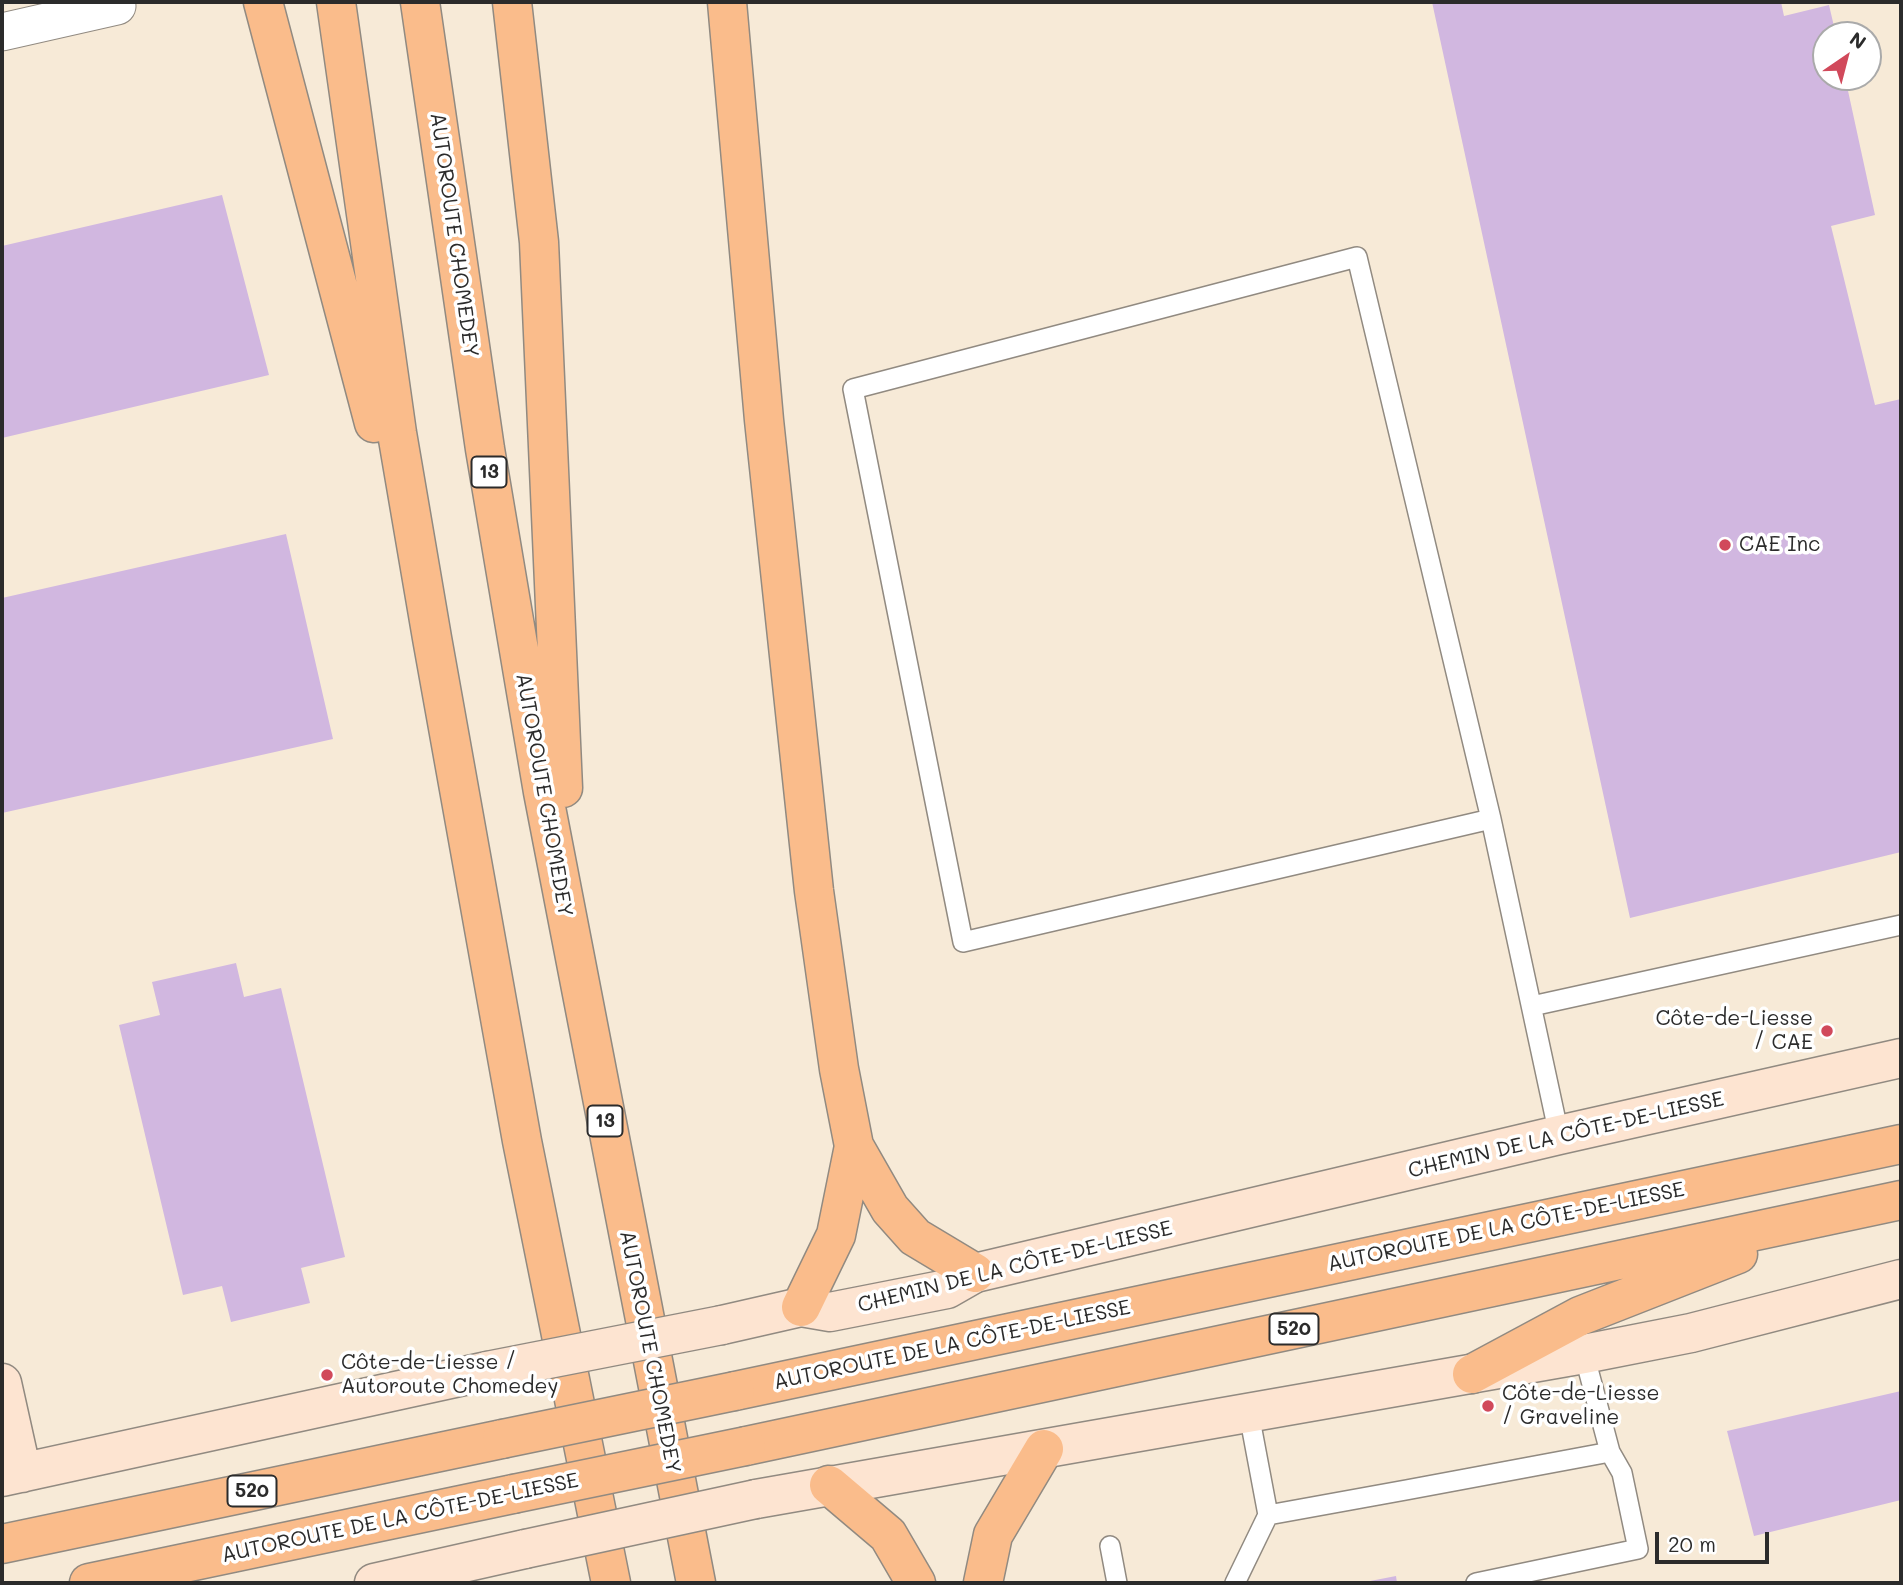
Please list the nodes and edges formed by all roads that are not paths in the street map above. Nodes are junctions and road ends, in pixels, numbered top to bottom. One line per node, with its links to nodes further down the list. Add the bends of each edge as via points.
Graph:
1 (263, 2): 8 (highway)
2 (336, 2): 8 (highway, via 395,419)
3 (420, 2): 11 (highway, AUTOROUTE CHOMEDEY / 13, via 485,449)
4 (512, 2): 11 (highway, via 539,243)
5 (727, 2): 16 (highway, via 764,420 814,891)
6 (117, 6): 7 (street)
7 (2, 32)
8 (432, 638): 35 (highway, via 522,1141)
9 (1491, 818): 9 (lane, via 962,942 853,389 1357,257); 12 (lane)
10 (1901, 925): 12 (lane)
11 (570, 941): 36 (highway, AUTOROUTE CHOMEDEY / 13)
12 (1532, 1006): 14 (lane)
13 (1901, 1058): 14 (main road, CHEMIN DE LA CÔTE-DE-LIESSE)
14 (1559, 1135): 19 (main road, CHEMIN DE LA CÔTE-DE-LIESSE)
15 (1901, 1144): 31 (highway, AUTOROUTE DE LA CÔTE-DE-LIESSE / 520, bridge)
16 (854, 1146): 19 (highway, via 905,1229); 21 (highway, via 836,1235)
17 (1901, 1200): 18 (highway, AUTOROUTE DE LA CÔTE-DE-LIESSE / 520)
18 (1842, 1213): 23 (highway, via 1580,1316); 33 (highway, AUTOROUTE DE LA CÔTE-DE-LIESSE / 520, bridge)
19 (975, 1273): 21 (main road, CHEMIN DE LA CÔTE-DE-LIESSE, via 947,1289 830,1312)
20 (1901, 1279): 22 (main road, via 1691,1333)
21 (801, 1307): 28 (main road, CHEMIN DE LA CÔTE-DE-LIESSE, bridge)
22 (1584, 1354): 23 (main road); 27 (lane)
23 (1472, 1374): 25 (main road)
24 (2, 1383): 28 (main road)
25 (1249, 1414): 26 (main road); 30 (lane)
26 (1044, 1449): 29 (main road); 38 (highway, via 993,1535)
27 (1611, 1452): 30 (lane); 41 (lane, via 1622,1473 1638,1549)
28 (12, 1475)
29 (829, 1485): 34 (main road, bridge); 37 (highway, via 888,1535)
30 (1268, 1515): 40 (lane)
31 (2, 1544)
32 (1110, 1546): 39 (lane)
33 (89, 1583)
34 (374, 1583)
35 (611, 1583)
36 (696, 1583)
37 (916, 1583)
38 (984, 1583)
39 (1117, 1583)
40 (1235, 1583)
41 (1476, 1583)

